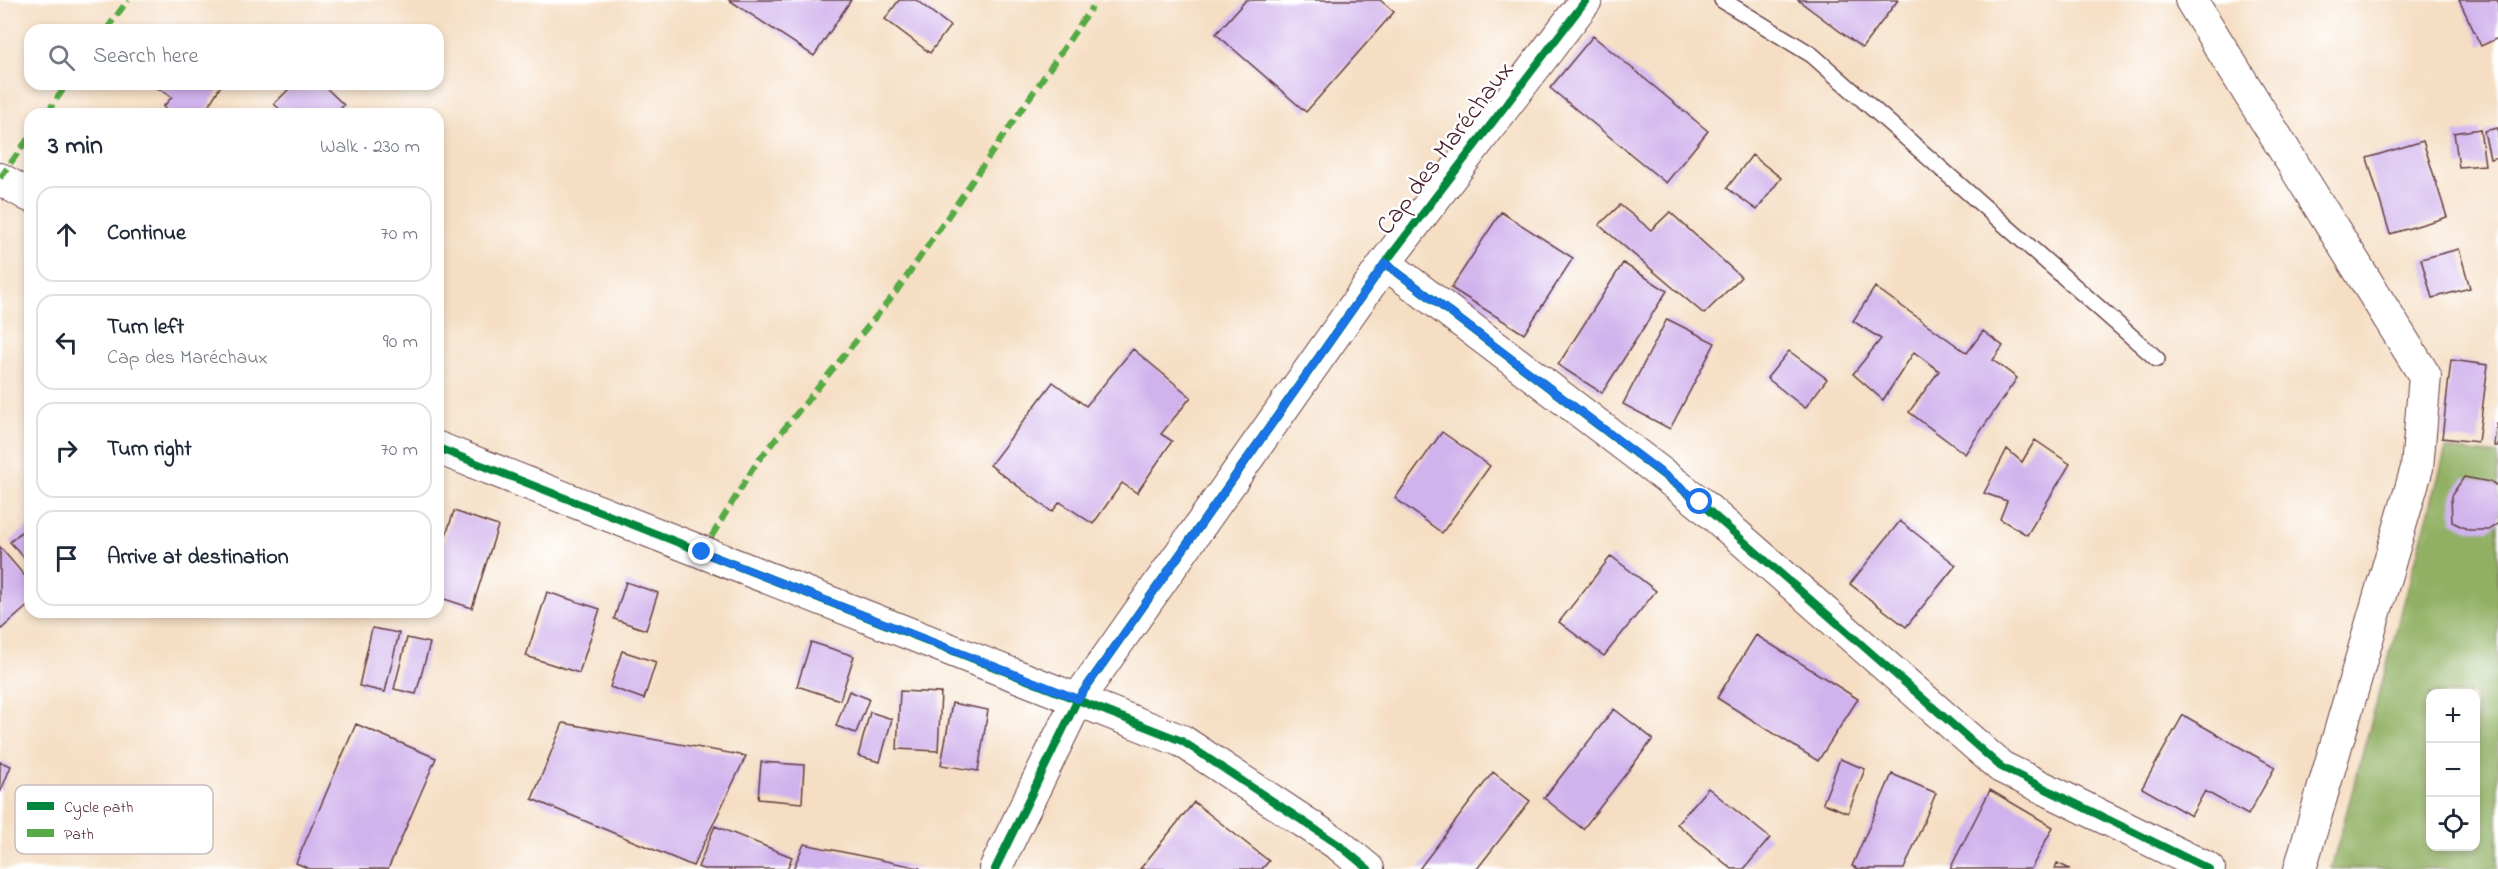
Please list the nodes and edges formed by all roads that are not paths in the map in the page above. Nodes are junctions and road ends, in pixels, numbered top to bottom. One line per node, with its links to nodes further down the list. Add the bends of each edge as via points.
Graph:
1 (1586, 0): 6 (street, Cap des Maréchaux)
2 (1722, 0): 7 (lane, via 1812,56)
3 (2191, 0): 13 (street, via 2425,376 2417,468)
4 (0, 179): 5 (street)
5 (24, 193)
6 (1385, 263): 9 (street, Cap des Maréchaux); 12 (street, via 1700,502 2001,767)
7 (2157, 359)
8 (444, 450): 9 (street)
9 (1078, 699): 10 (street, Cap des Maréchaux); 11 (street, via 1182,741 1339,845)
10 (994, 869)
11 (1368, 869)
12 (2209, 869)
13 (2300, 869)

